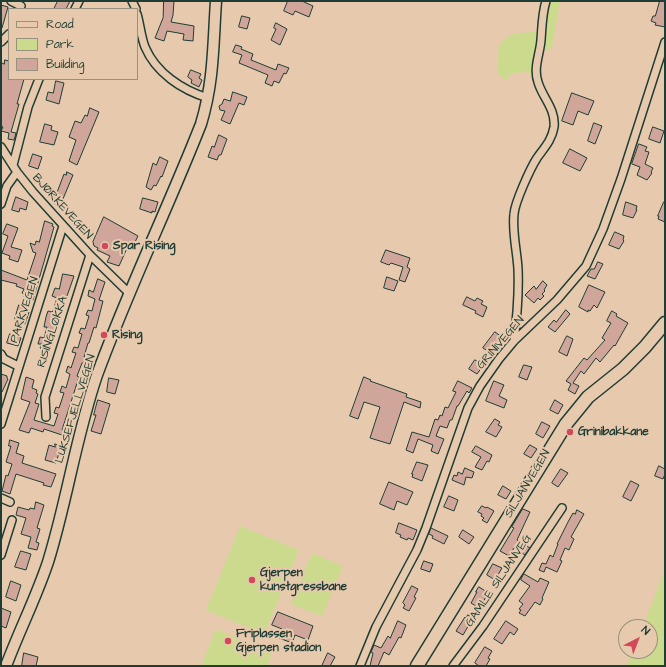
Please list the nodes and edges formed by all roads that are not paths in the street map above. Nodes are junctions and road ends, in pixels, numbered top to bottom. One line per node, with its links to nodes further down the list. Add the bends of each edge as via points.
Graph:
1 (11, 1): 4 (street)
2 (216, 1): 8 (main road, LUKSEFJELLVEGEN, via 213,64)
3 (546, 1): 17 (street, via 536,76 551,108 554,125 550,141 536,159 514,213 519,289)
4 (21, 5)
5 (138, 18): 8 (street, via 145,46 161,69 186,89)
6 (665, 42): 17 (street, GRINIVEGEN, via 621,179 586,266 557,300)
7 (39, 80): 10 (street, via 28,107)
8 (208, 98): 15 (main road, LUKSEFJELLVEGEN, via 196,138)
9 (1, 147): 10 (street, BJØRKEVEGEN)
10 (13, 165): 11 (street, BJØRKEVEGEN)
11 (17, 172): 12 (street, via 7,186); 13 (street, BJØRKEVEGEN)
12 (1, 204)
13 (63, 226): 14 (street, BJØRKEVEGEN); 19 (street, PARKVEGEN)
14 (90, 255): 15 (street, BJØRKEVEGEN); 20 (street, RISINGLØKKA, via 48,384 45,396)
15 (130, 294): 27 (main road, LUKSEFJELLVEGEN, via 91,395 43,575)
16 (665, 323): 29 (main road, SILJANVEGEN, via 623,369 588,397 558,434)
17 (514, 341): 28 (street, GRINIVEGEN, via 488,373 468,408 417,550 376,627)
18 (1, 354): 19 (street, via 4,359)
19 (18, 366): 21 (street, PARKVEGEN)
20 (46, 417)
21 (1, 424)
22 (1, 498): 23 (street)
23 (10, 502)
24 (562, 508): 30 (street, GAMLE SILJANVEG, via 483,626)
25 (12, 520): 26 (street)
26 (1, 555)
27 (6, 666)
28 (360, 666)
29 (417, 666)
30 (452, 666)

